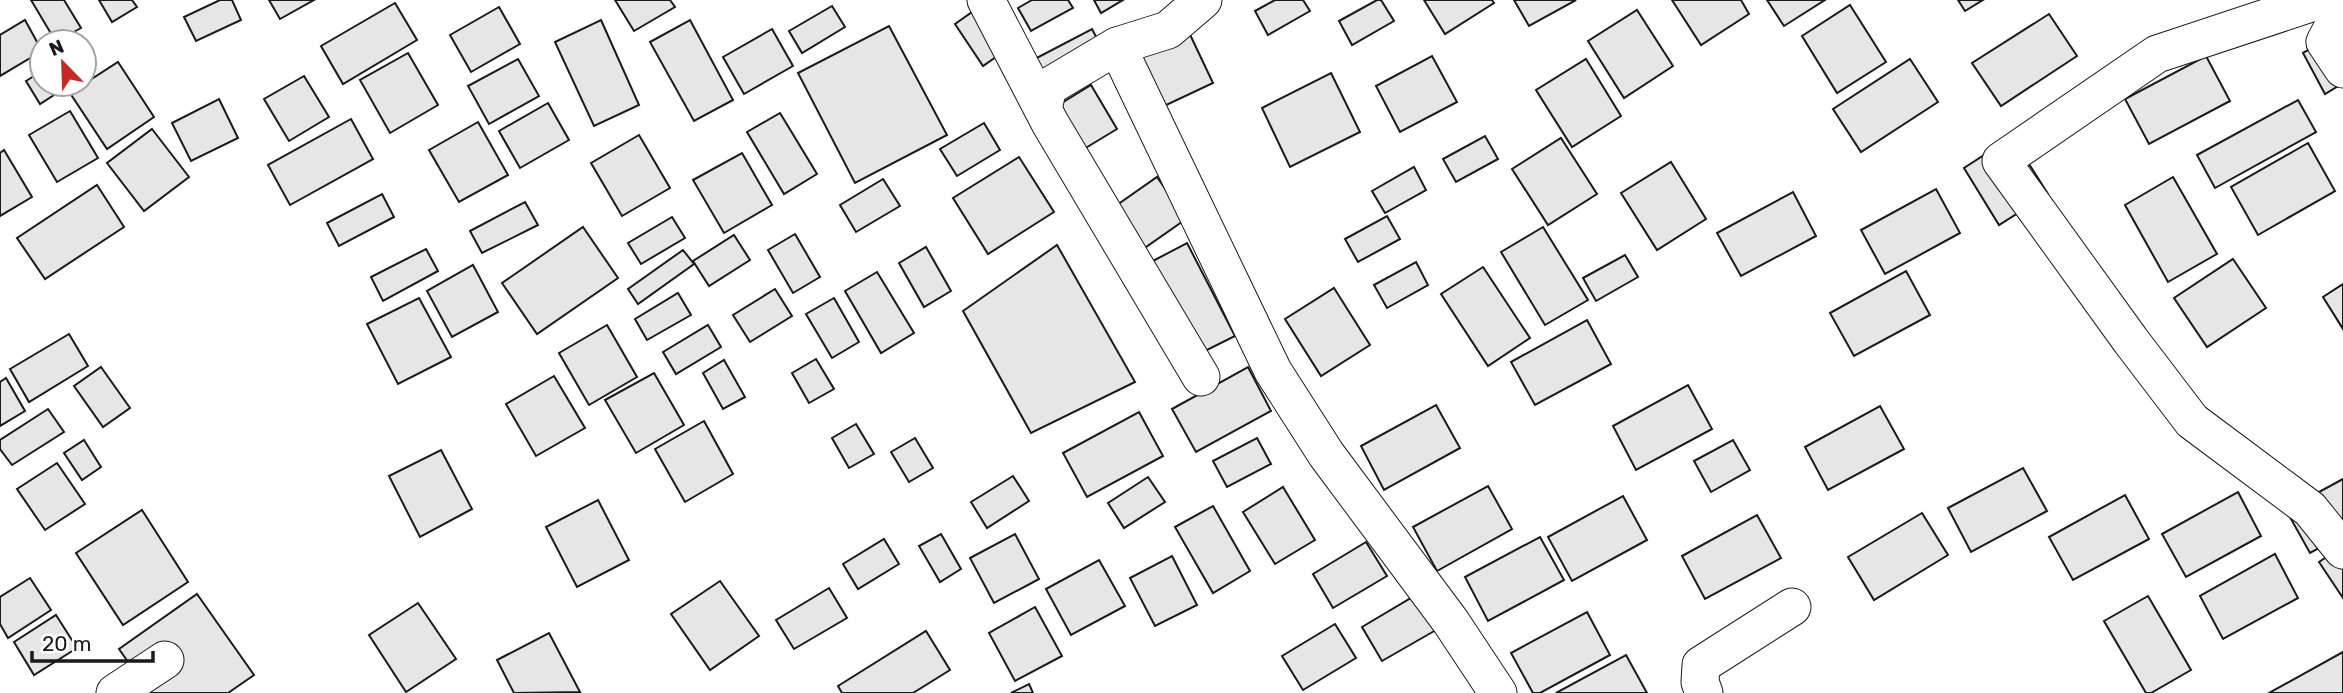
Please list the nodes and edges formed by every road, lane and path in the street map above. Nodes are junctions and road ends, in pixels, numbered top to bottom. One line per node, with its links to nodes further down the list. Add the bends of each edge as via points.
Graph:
1 (986, 0): 7 (street)
2 (1203, 0): 5 (street, via 1168,30)
3 (2320, 0): 9 (street, via 2157,54 2001,162 2192,421 2309,509)
4 (2343, 8): 6 (street, via 2325,41)
5 (1117, 46): 7 (street, via 1048,87); 13 (street, via 1273,371 1326,454)
6 (2343, 69)
7 (1043, 109): 8 (street)
8 (1200, 377)
9 (2343, 550)
10 (1792, 607): 14 (street, via 1701,665)
11 (165, 660): 12 (street)
12 (116, 693)
13 (1498, 693)
14 (1704, 693)

